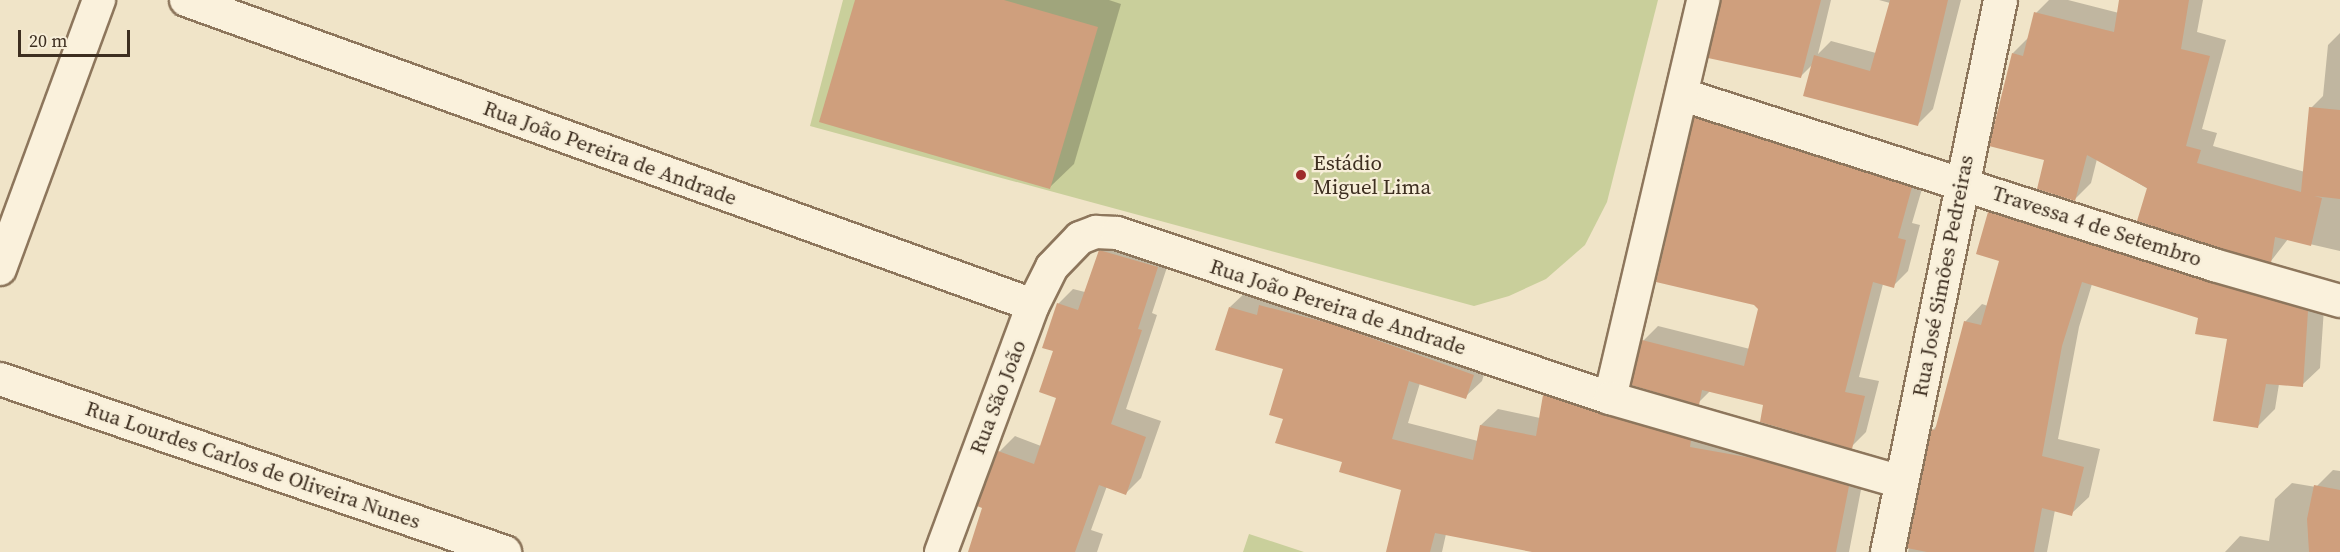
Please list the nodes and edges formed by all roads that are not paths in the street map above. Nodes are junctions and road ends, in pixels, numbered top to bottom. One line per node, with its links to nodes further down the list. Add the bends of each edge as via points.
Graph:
1 (99, 0): 8 (street)
2 (186, 0): 10 (street, Rua João Pereira de Andrade)
3 (1703, 0): 5 (street)
4 (2000, 0): 6 (main road, Rua José Simões Pedreiras)
5 (1683, 95): 6 (street, Travessa 4 de Setembro); 12 (street)
6 (1961, 181): 9 (street, Travessa 4 de Setembro, via 2214,265); 13 (main road, Rua José Simões Pedreiras)
7 (1068, 248): 10 (street, Rua São João, via 1052,267); 12 (street, Rua João Pereira de Andrade, via 1096,232 1117,233)
8 (0, 269)
9 (2340, 302)
10 (1033, 305): 15 (street, Rua São João)
11 (0, 379): 14 (street, Rua Lourdes Carlos de Oliveira Nunes)
12 (1610, 398): 13 (street, Rua João Pereira de Andrade)
13 (1901, 482): 16 (main road, Rua José Simões Pedreiras)
14 (505, 552)
15 (941, 552)
16 (1887, 552)

